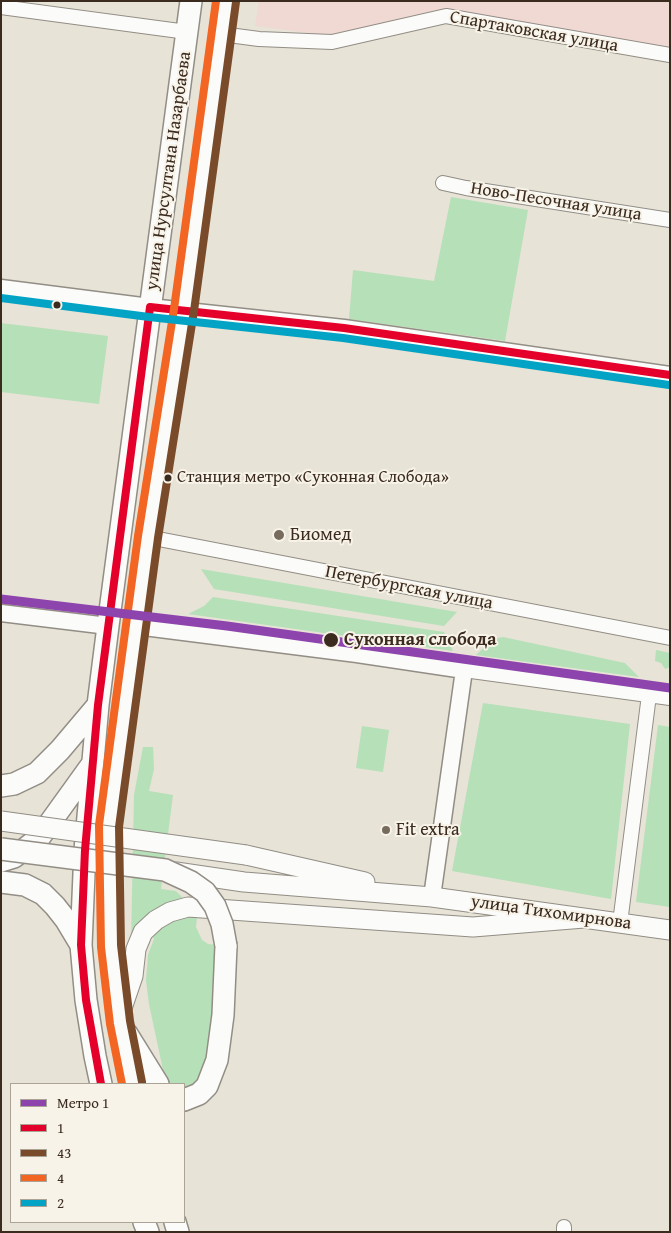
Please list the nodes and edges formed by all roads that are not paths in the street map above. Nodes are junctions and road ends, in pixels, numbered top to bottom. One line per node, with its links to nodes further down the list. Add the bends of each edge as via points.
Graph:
1 (191, 1): 4 (main road, улица Нурсултана Назарбаева)
2 (226, 1): 5 (main road, улица Нурсултана Назарбаева)
3 (1, 7): 4 (street)
4 (187, 32): 10 (main road, улица Нурсултана Назарбаева)
5 (221, 34): 6 (street, Спартаковская улица, via 332,42 446,16); 11 (main road, улица Нурсултана Назарбаева)
6 (670, 55)
7 (443, 183): 8 (street, Ново-Песочная улица)
8 (670, 220)
9 (1, 288): 10 (street)
10 (150, 308): 11 (street); 15 (main road, улица Нурсултана Назарбаева)
11 (184, 310): 12 (street, via 344,328); 13 (main road, улица Нурсултана Назарбаева)
12 (670, 376)
13 (148, 537): 16 (main road, улица Нурсултана Назарбаева); 17 (street, Петербургская улица)
14 (1, 613): 15 (street)
15 (108, 626): 21 (main road, улица Нурсултана Назарбаева)
16 (136, 626): 18 (street); 34 (main road, улица Нурсултана Назарбаева, via 109,826 111,946)
17 (670, 638)
18 (464, 670): 19 (street); 29 (street)
19 (649, 695): 20 (street); 31 (street)
20 (670, 698)
21 (98, 705): 22 (main road, улица Нурсултана Назарбаева); 23 (main road, via 36,773 14,784)
22 (93, 762): 26 (main road, via 39,838 14,857); 33 (main road, улица Нурсултана Назарбаева)
23 (1, 786)
24 (1, 821): 29 (main road, bridge, via 246,855)
25 (1, 849): 27 (main road, bridge)
26 (1, 861)
27 (165, 870): 29 (main road, bridge, via 244,882); 38 (main road, bridge, via 205,892 215,906 226,946 223,1015 216,1060 207,1086 199,1094)
28 (1, 882): 33 (main road, via 25,885 43,894 66,920)
29 (432, 897): 30 (main road, улица Тихомирнова)
30 (584, 918): 31 (main road, улица Тихомирнова); 34 (main road, via 473,927 188,907 170,912 143,932)
31 (620, 923): 32 (main road, улица Тихомирнова)
32 (670, 930)
33 (81, 944): 35 (main road, улица Нурсултана Назарбаева, via 94,1056)
34 (120, 1020): 36 (main road, улица Нурсултана Назарбаева); 37 (main road)
35 (101, 1083)
36 (132, 1083)
37 (157, 1083)
38 (185, 1100)

